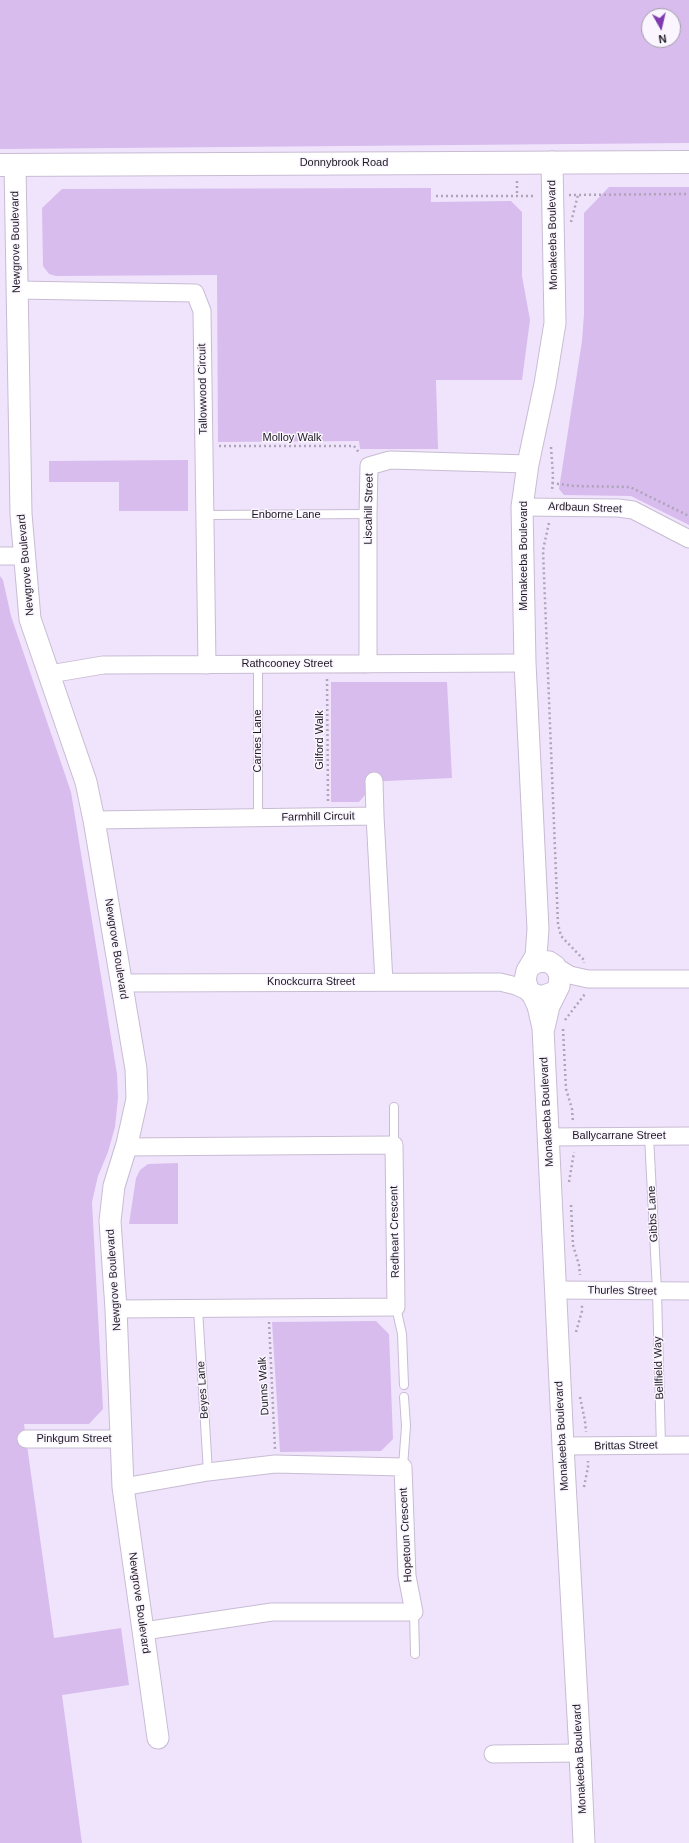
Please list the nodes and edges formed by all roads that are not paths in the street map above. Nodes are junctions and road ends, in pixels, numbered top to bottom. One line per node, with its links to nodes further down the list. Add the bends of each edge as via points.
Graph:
1 (552, 162): 2 (main road, Donnybrook Road); 3 (main road, Donnybrook Road); 5 (street, Monakeeba Boulevard, via 555,323)
2 (689, 162)
3 (8, 165): 4 (street, Newgrove Boulevard)
4 (17, 290): 8 (street, Tallowwood Circuit, via 195,293 202,311); 11 (street, Newgrove Boulevard)
5 (528, 464): 6 (street, Monakeeba Boulevard); 7 (street, Liscahill Street, via 390,460 369,466)
6 (522, 507): 9 (street, Ardbaun Street, via 633,510); 12 (street, Monakeeba Boulevard)
7 (368, 514): 8 (lane, Enborne Lane); 14 (street, Liscahill Street)
8 (205, 515): 15 (street, Tallowwood Circuit)
9 (689, 539)
10 (0, 556): 11 (street)
11 (24, 556): 16 (street, Newgrove Boulevard, via 30,619)
12 (525, 663): 14 (street, Rathcooney Street); 21 (street, Monakeeba Boulevard)
13 (258, 664): 14 (street, Rathcooney Street); 15 (street, Rathcooney Street); 19 (lane, Carnes Lane)
14 (368, 664)
15 (207, 665): 16 (street, Rathcooney Street, via 103,665)
16 (50, 674): 20 (street, Newgrove Boulevard, via 86,782)
17 (374, 781): 18 (street)
18 (375, 816): 19 (street, Farmhill Circuit); 26 (street)
19 (258, 818): 20 (street, Farmhill Circuit)
20 (94, 820): 28 (street, Newgrove Boulevard)
21 (538, 928): 22 (street, Monakeeba Boulevard, via 547,955); 23 (street, Monakeeba Boulevard, via 536,956)
22 (554, 965): 23 (street, via 539,961); 24 (street, via 570,975); 29 (street, via 560,975 559,986)
23 (530, 966): 27 (street, Knockcurra Street); 30 (street, via 525,980)
24 (586, 979): 25 (street); 29 (street)
25 (689, 979)
26 (384, 982): 27 (street, Knockcurra Street); 28 (street, Knockcurra Street)
27 (500, 982): 30 (street, Knockcurra Street)
28 (122, 983): 37 (street, Newgrove Boulevard, via 136,1069 136,1099)
29 (555, 991): 30 (street, via 541,997); 31 (street, Monakeeba Boulevard)
30 (531, 993): 31 (street, Monakeeba Boulevard, via 538,1006)
31 (544, 1028): 35 (street, Monakeeba Boulevard)
32 (394, 1107): 36 (lane)
33 (649, 1136): 34 (street, Ballycarrane Street); 35 (street, Ballycarrane Street); 39 (lane, Gibbs Lane)
34 (689, 1136)
35 (548, 1137): 38 (street, Monakeeba Boulevard)
36 (394, 1145): 37 (street); 41 (street, Redheart Crescent)
37 (126, 1147): 42 (street, Newgrove Boulevard, via 114,1186 110,1221)
38 (556, 1290): 39 (street, Thurles Street); 49 (street, Monakeeba Boulevard)
39 (657, 1291): 40 (street, Thurles Street); 50 (lane, Bellfield Way)
40 (689, 1291)
41 (396, 1307): 43 (street); 44 (lane, via 402,1334)
42 (116, 1309): 43 (street); 47 (street, Newgrove Boulevard)
43 (198, 1309): 52 (lane, Beyes Lane)
44 (404, 1385)
45 (404, 1397): 51 (lane, via 406,1426)
46 (26, 1439): 47 (street, Pinkgum Street)
47 (121, 1439): 53 (street, Newgrove Boulevard)
48 (689, 1445): 50 (street, Brittas Street)
49 (563, 1446): 50 (street, Brittas Street); 58 (street, Monakeeba Boulevard)
50 (661, 1446)
51 (403, 1467): 52 (street, via 275,1464); 54 (street, Hopetoun Crescent, via 407,1576)
52 (208, 1472): 53 (street)
53 (123, 1487): 55 (street, Newgrove Boulevard)
54 (414, 1612): 55 (street, via 272,1612); 56 (lane)
55 (144, 1631): 57 (street, Newgrove Boulevard)
56 (415, 1654)
57 (158, 1738)
58 (580, 1753): 59 (street); 60 (street, Monakeeba Boulevard)
59 (493, 1754)
60 (584, 1843)

